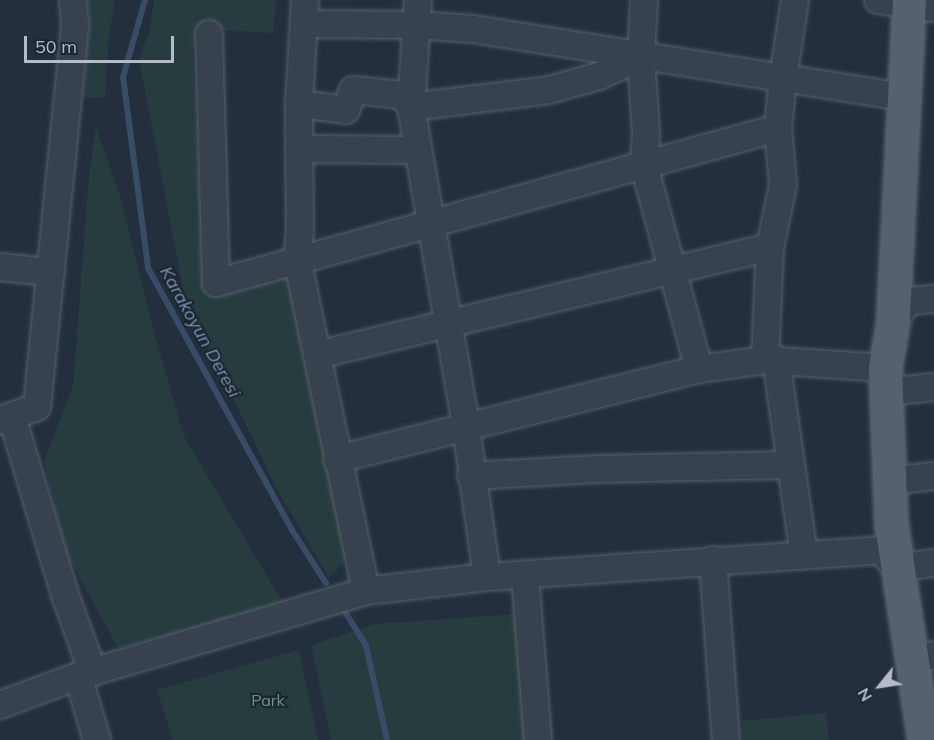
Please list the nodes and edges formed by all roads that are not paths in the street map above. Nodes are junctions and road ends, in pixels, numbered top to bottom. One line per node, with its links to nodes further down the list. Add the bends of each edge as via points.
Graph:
1 (73, 0): 22 (street, via 75,24)
2 (644, 0): 8 (street)
3 (795, 0): 9 (street)
4 (907, 3): 10 (main road)
5 (304, 12): 6 (street); 11 (street)
6 (417, 12): 8 (street, via 473,29); 12 (street)
7 (208, 34): 19 (street, via 216,283)
8 (641, 57): 9 (street); 12 (street, via 599,76 549,90); 16 (street)
9 (783, 78): 10 (street); 13 (street)
10 (903, 97): 24 (main road)
11 (299, 104): 12 (street, via 346,110 354,90 402,95); 14 (street)
12 (411, 107): 15 (street)
13 (778, 128): 16 (street); 18 (street, via 783,185)
14 (299, 149): 15 (street); 19 (street)
15 (417, 150): 17 (street)
16 (644, 165): 17 (street); 21 (street)
17 (432, 224): 19 (street); 25 (street)
18 (770, 247): 21 (street); 27 (street)
19 (297, 259): 26 (street)
20 (0, 267): 22 (street)
21 (671, 269): 25 (street); 28 (street)
22 (51, 272): 31 (street, via 37,407)
23 (934, 299): 24 (street, via 909,302)
24 (893, 321): 29 (main road)
25 (448, 322): 26 (street); 32 (street)
26 (317, 355): 33 (street)
27 (770, 359): 28 (street); 29 (street); 34 (street)
28 (699, 369): 32 (street)
29 (885, 380): 30 (street); 37 (main road)
30 (934, 387)
31 (6, 418): 46 (street, via 66,598)
32 (466, 427): 33 (street); 35 (street)
33 (337, 459): 44 (street)
34 (791, 465): 35 (street); 38 (street)
35 (471, 476): 43 (street)
36 (934, 476): 37 (street)
37 (888, 481): 41 (main road)
38 (804, 555): 39 (street); 41 (street, via 880,550)
39 (713, 560): 42 (street); 50 (street)
40 (934, 563): 41 (street)
41 (897, 568): 45 (main road)
42 (525, 575): 43 (street); 49 (street)
43 (486, 577): 44 (street)
44 (366, 591): 46 (street)
45 (922, 657): 51 (main road, via 918,692)
46 (86, 674): 47 (street); 48 (street)
47 (0, 705)
48 (97, 740)
49 (538, 740)
50 (726, 740)
51 (924, 740)

